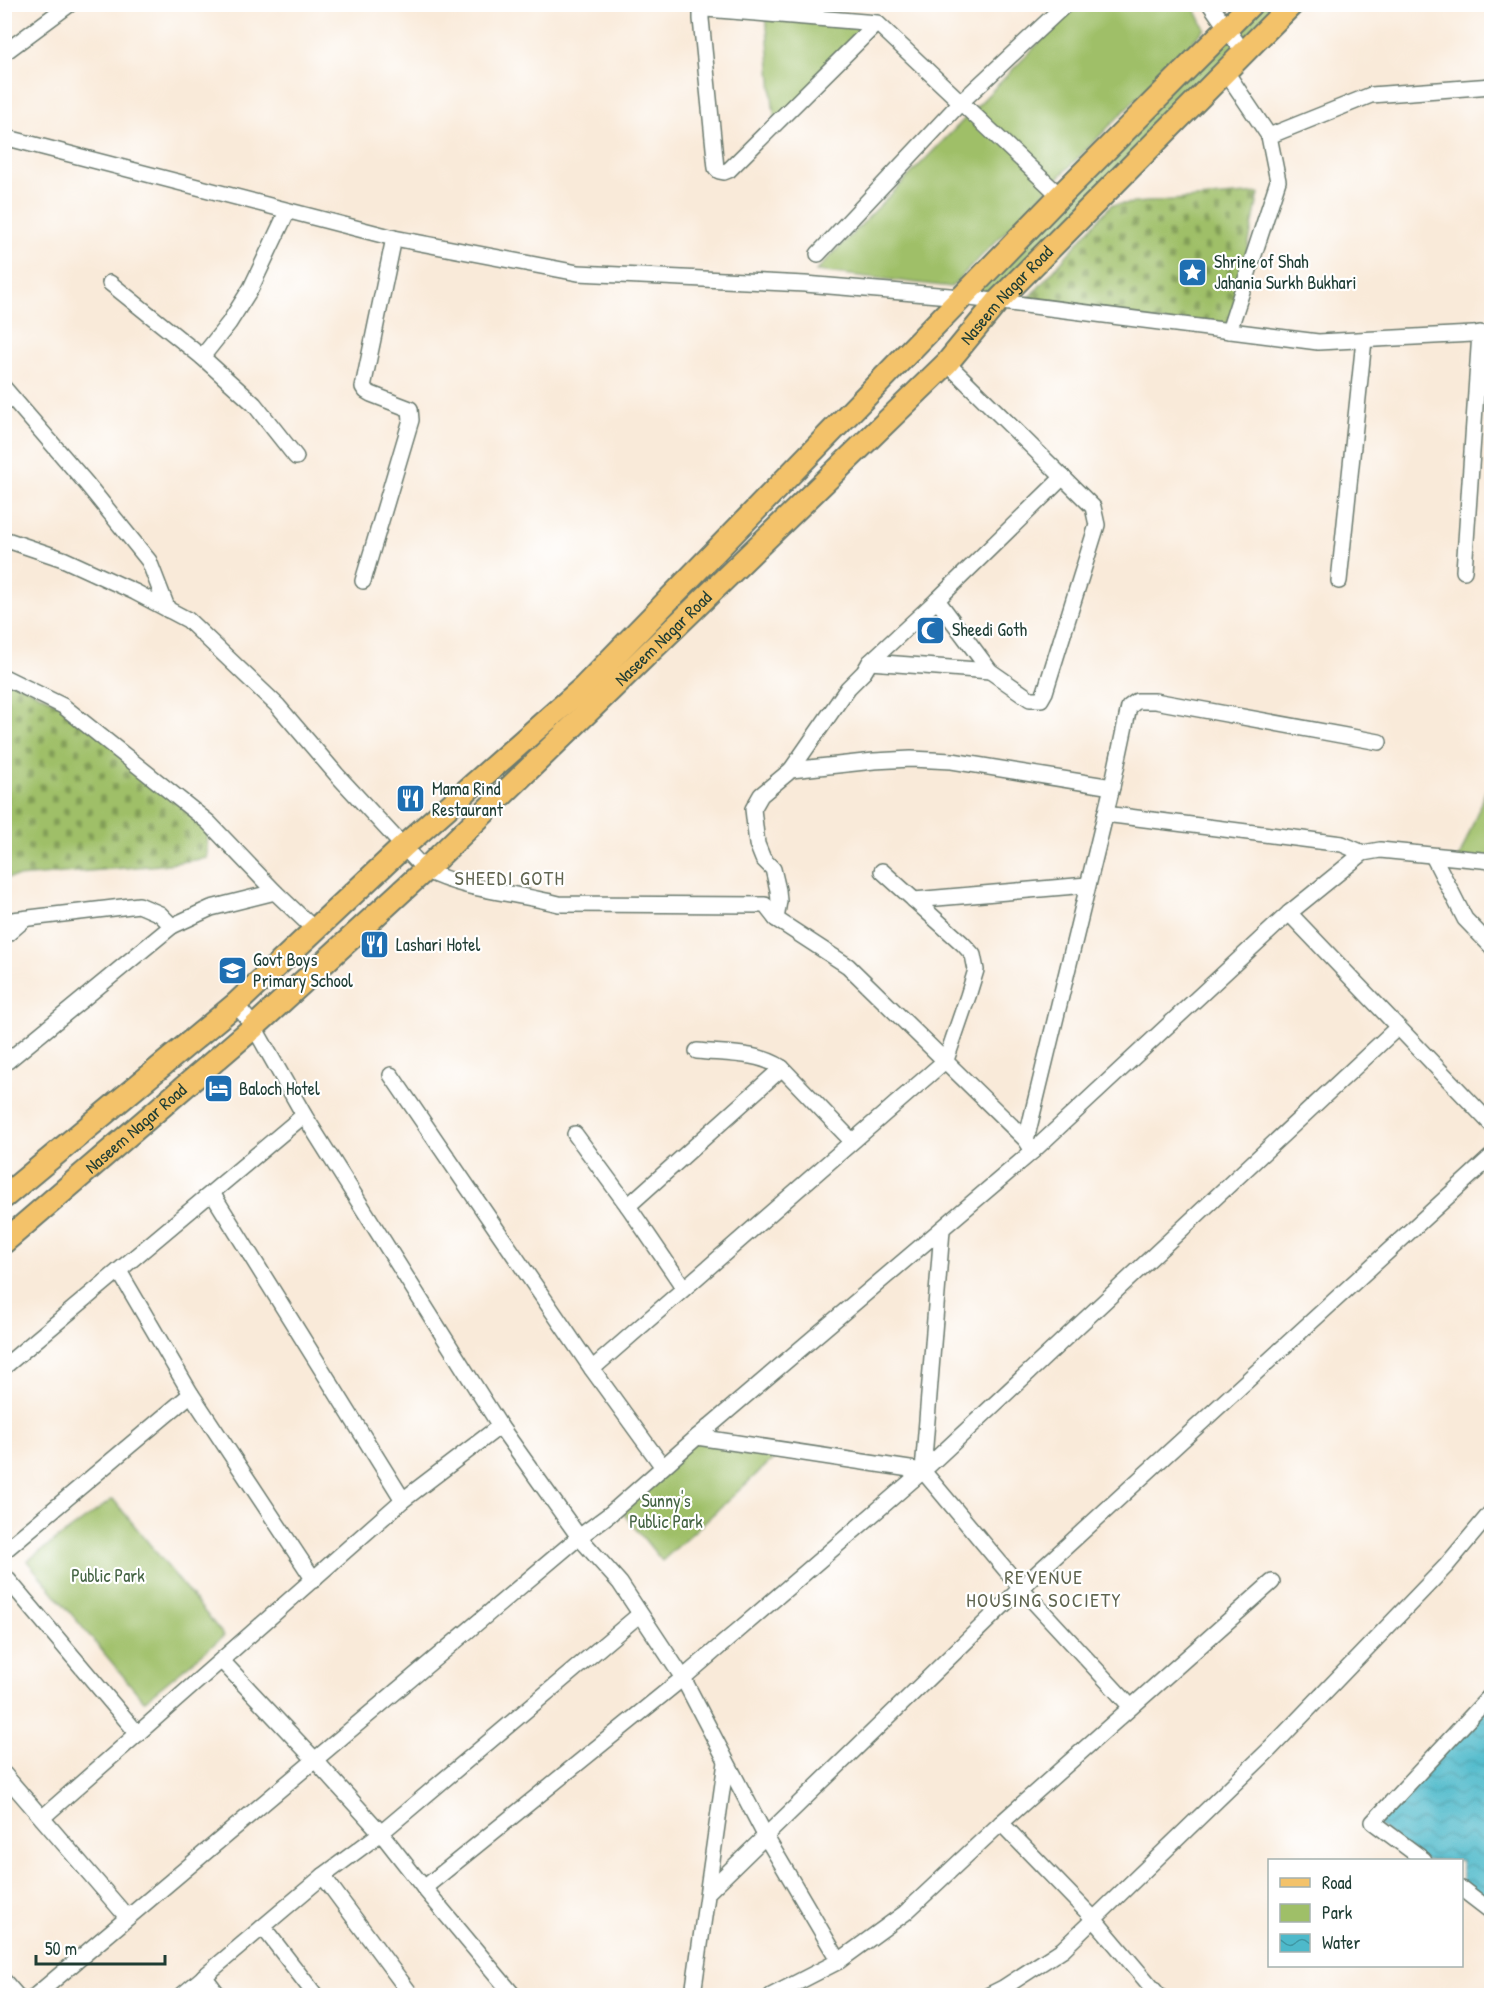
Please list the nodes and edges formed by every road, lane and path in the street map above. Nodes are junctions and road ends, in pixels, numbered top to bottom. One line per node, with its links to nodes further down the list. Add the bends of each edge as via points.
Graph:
1 (70, 4): 8 (street)
2 (1066, 4): 12 (street)
3 (1210, 4): 7 (street)
4 (1251, 4): 7 (main road, Naseem Nagar Road)
5 (1293, 4): 9 (main road, Naseem Nagar Road)
6 (877, 23): 6 (street, via 706,9 701,13 716,168 729,170); 12 (street)
7 (1226, 30): 9 (street); 15 (main road, Naseem Nagar Road)
8 (4, 53)
9 (1244, 53): 10 (main road, Naseem Nagar Road)
10 (1226, 72): 13 (street); 21 (main road, Naseem Nagar Road)
11 (1491, 86): 13 (street, via 1371,95)
12 (960, 103): 15 (street); 18 (street)
13 (1269, 136): 22 (street, via 1278,181)
14 (4, 137): 16 (street)
15 (1060, 196): 20 (main road, Naseem Nagar Road)
16 (287, 212): 17 (street); 25 (street, via 251,288)
17 (394, 238): 20 (street, via 578,273 805,284); 32 (street, via 363,387 366,392 410,410 411,420)
18 (818, 254)
19 (110, 283): 25 (street)
20 (962, 297): 21 (street); 43 (main road, Naseem Nagar Road, via 584,687)
21 (998, 301): 22 (street); 26 (main road, Naseem Nagar Road)
22 (1229, 331): 24 (street, via 1318,342)
23 (1486, 333): 24 (street); 31 (street)
24 (1364, 340): 33 (street)
25 (202, 357): 28 (street, via 254,404)
26 (947, 363): 29 (street); 47 (main road, Naseem Nagar Road)
27 (4, 388): 35 (street, via 149,561)
28 (296, 457)
29 (1063, 477): 34 (street); 37 (street, via 1093,507 1097,525 1045,692 1041,699 1030,699)
30 (4, 539): 35 (street, via 63,559)
31 (1464, 571)
32 (363, 581)
33 (1339, 581)
34 (937, 600): 36 (street); 37 (street)
35 (168, 609): 43 (street, via 188,620 278,706)
36 (870, 662): 37 (street); 40 (street)
37 (990, 671)
38 (4, 677): 50 (street, via 63,706 208,822)
39 (1379, 742): 41 (street, via 1155,701 1137,701 1129,707)
40 (791, 770): 41 (street, via 874,761 952,760); 54 (street, via 761,795 753,809 757,844 763,859 773,869 778,890)
41 (1112, 787): 42 (street)
42 (1105, 814): 44 (street, via 1342,844); 49 (street)
43 (404, 846): 47 (street); 57 (main road, Naseem Nagar Road)
44 (1362, 853): 45 (street, via 1380,850); 52 (street)
45 (1433, 856): 46 (street); 59 (street, via 1465,919)
46 (1491, 861)
47 (425, 870): 54 (street, via 464,885 559,904 765,905); 61 (main road, Naseem Nagar Road)
48 (882, 872): 51 (street)
49 (1087, 885): 51 (street); 72 (street)
50 (275, 892): 56 (street, via 211,908); 57 (street)
51 (914, 900): 64 (street, via 973,955 976,970)
52 (1289, 913): 62 (street); 72 (street)
53 (25, 919): 55 (street); 56 (street, via 139,905 160,914); 58 (street)
54 (776, 919): 64 (street, via 848,966)
55 (4, 921)
56 (172, 926): 65 (street)
57 (315, 930): 60 (main road, Naseem Nagar Road)
58 (4, 937)
59 (1491, 947)
60 (236, 1004): 61 (street); 75 (main road, Naseem Nagar Road)
61 (254, 1027): 68 (street); 78 (main road, Naseem Nagar Road)
62 (1398, 1027): 69 (street); 87 (street)
63 (697, 1051): 66 (street, via 752,1057)
64 (945, 1060): 71 (street); 72 (street)
65 (4, 1064)
66 (782, 1068): 71 (street); 76 (street)
67 (391, 1076): 82 (street)
68 (304, 1115): 74 (street); 84 (street)
69 (1491, 1125)
70 (575, 1134): 76 (street)
71 (852, 1141): 80 (street)
72 (1029, 1145): 77 (street)
73 (1491, 1156): 95 (street)
74 (212, 1193): 79 (street); 88 (street)
75 (4, 1197)
76 (628, 1206): 80 (street)
77 (942, 1230): 85 (street); 87 (street)
78 (4, 1242)
79 (119, 1271): 81 (street); 83 (street)
80 (684, 1288): 82 (street)
81 (4, 1367)
82 (592, 1369): 86 (street)
83 (191, 1394): 91 (street); 93 (street)
84 (500, 1426): 88 (street); 90 (street)
85 (697, 1437): 86 (street); 87 (street)
86 (663, 1467): 90 (street)
87 (923, 1471): 95 (street); 98 (street)
88 (403, 1500): 93 (street)
89 (1491, 1511): 116 (street, via 1446,1566 1270,1749)
90 (579, 1537): 96 (street, via 620,1583); 102 (street)
91 (4, 1551)
92 (4, 1575): 101 (street)
93 (314, 1580): 97 (street)
94 (1272, 1582): 100 (street)
95 (1021, 1588): 100 (street); 108 (street)
96 (640, 1614): 98 (street); 107 (street)
97 (222, 1661): 101 (street); 102 (street)
98 (683, 1678): 103 (street); 111 (street)
99 (1491, 1694): 109 (street, via 1373,1822)
100 (1131, 1707): 106 (street)
101 (138, 1734): 105 (street)
102 (315, 1760): 107 (street); 115 (street)
103 (726, 1762): 108 (street); 112 (street)
104 (4, 1774): 105 (street)
105 (42, 1818): 115 (street)
106 (1001, 1823): 116 (street); 118 (street, via 905,1912)
107 (381, 1833): 110 (street); 111 (street)
108 (766, 1837): 112 (street); 118 (street)
109 (1423, 1859)
110 (323, 1876): 117 (street); 127 (street)
111 (424, 1888): 128 (street)
112 (709, 1891): 121 (street)
113 (1463, 1891): 114 (street)
114 (1491, 1912)
115 (127, 1917): 123 (street)
116 (1094, 1919): 130 (street, via 1063,1950); 131 (street)
117 (263, 1927): 119 (street); 126 (street)
118 (839, 1961): 129 (street)
119 (204, 1976): 124 (street); 125 (street)
120 (4, 1981): 122 (street)
121 (694, 1987)
122 (17, 1995)
123 (35, 1995)
124 (181, 1995)
125 (219, 1995)
126 (316, 1995)
127 (412, 1995)
128 (514, 1995)
129 (771, 1995)
130 (987, 1995)
131 (1159, 1995)

